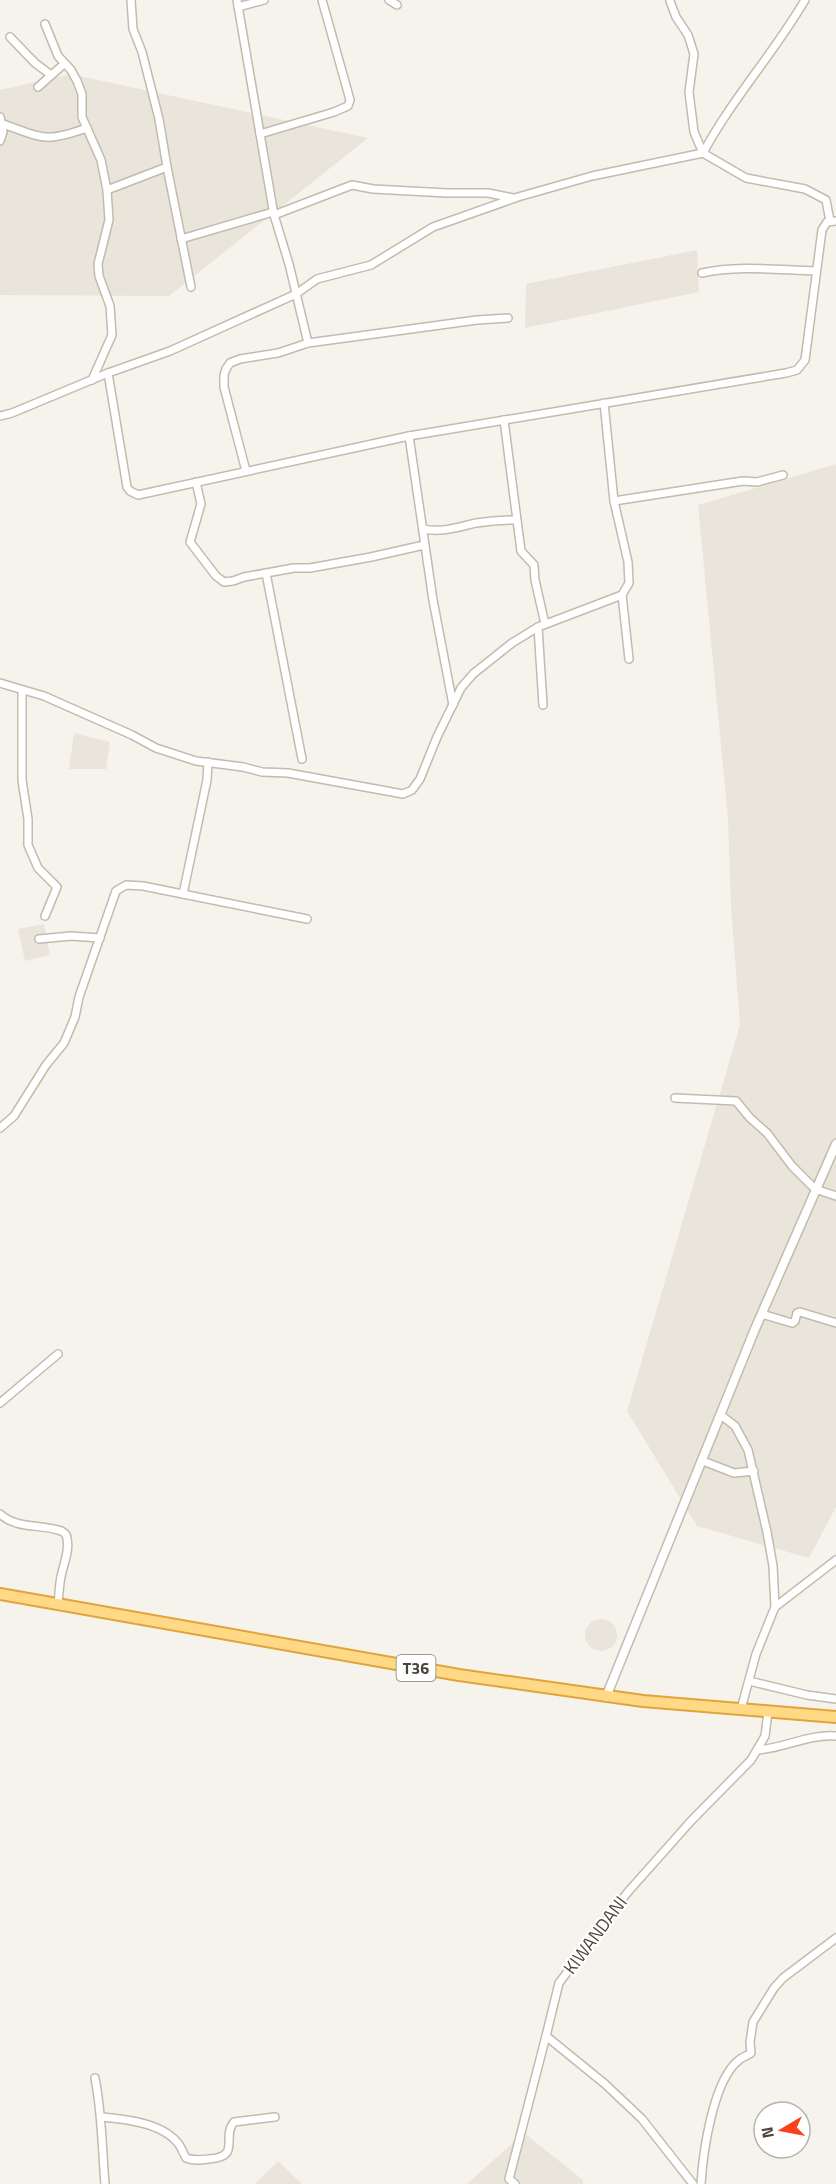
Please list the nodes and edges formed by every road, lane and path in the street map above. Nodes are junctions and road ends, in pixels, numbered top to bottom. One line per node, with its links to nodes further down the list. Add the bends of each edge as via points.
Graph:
1 (131, 0): 19 (street, via 133,29 159,119)
2 (264, 0): 7 (street)
3 (322, 0): 16 (street, via 350,100 348,106)
4 (388, 0): 8 (street)
5 (804, 0): 18 (street, via 715,129)
6 (670, 1): 18 (street, via 694,54 689,92 694,132)
7 (238, 3): 16 (street)
8 (398, 5)
9 (45, 24): 11 (street)
10 (10, 37): 12 (street)
11 (64, 64): 12 (street); 15 (street, via 82,94 82,117)
12 (51, 75): 13 (street)
13 (38, 87)
14 (1, 120): 15 (street, via 47,138); 17 (street)
15 (87, 128): 20 (street, via 101,160)
16 (260, 134): 22 (street)
17 (0, 141)
18 (703, 153): 21 (street, via 592,176); 23 (street, via 746,178 805,189 826,200)
19 (167, 167): 20 (street); 24 (street)
20 (107, 190): 32 (street, via 109,220 98,264 110,306 112,335)
21 (514, 198): 22 (street, via 351,185); 28 (street, via 433,227 371,265 317,279)
22 (273, 213): 24 (street); 28 (street)
23 (833, 221): 25 (street, via 822,230)
24 (181, 239): 27 (street)
25 (816, 271): 26 (street, via 744,269); 33 (street, via 805,360 797,370)
26 (702, 273)
27 (191, 287)
28 (296, 294): 30 (street); 31 (street, via 170,351)
29 (508, 318): 30 (street)
30 (308, 343): 37 (street, via 240,359 226,369 225,387)
31 (108, 373): 32 (street); 39 (street, via 130,491 138,495)
32 (92, 380): 34 (street)
33 (604, 403): 35 (street); 40 (street)
34 (0, 416)
35 (504, 420): 36 (street); 41 (street)
36 (409, 436): 37 (street); 42 (street)
37 (246, 471): 39 (street)
38 (783, 476): 40 (street)
39 (196, 482): 44 (street, via 201,504 190,542 200,557 224,582)
40 (614, 501): 45 (street, via 628,562 629,583)
41 (516, 520): 42 (street, via 455,529); 46 (street, via 521,551 534,565)
42 (424, 529): 43 (street)
43 (424, 545): 44 (street); 50 (street)
44 (266, 573): 52 (street)
45 (622, 595): 46 (street); 47 (street)
46 (541, 625): 50 (street, via 473,674); 51 (street)
47 (629, 659)
48 (0, 683): 49 (street)
49 (22, 691): 53 (street, via 44,696 156,748); 55 (street, via 22,780 28,845 38,868 57,887)
50 (453, 705): 53 (street, via 420,779 403,794)
51 (543, 705)
52 (302, 759)
53 (208, 762): 54 (street)
54 (183, 894): 56 (street); 57 (street, via 143,886 122,887 116,891)
55 (45, 916)
56 (307, 919)
57 (100, 938): 58 (street); 60 (street, via 64,1043 14,1116)
58 (39, 939)
59 (675, 1098): 62 (street, via 736,1101)
60 (0, 1128)
61 (836, 1144): 62 (street)
62 (815, 1189): 63 (street); 64 (street)
63 (836, 1196)
64 (762, 1314): 65 (street, via 792,1323 800,1312); 68 (street)
65 (836, 1323)
66 (58, 1354): 67 (street)
67 (0, 1403)
68 (722, 1416): 69 (street); 70 (street, via 745,1441)
69 (703, 1461): 70 (street, via 734,1473); 78 (street)
70 (753, 1471): 76 (street, via 772,1566)
71 (0, 1514): 72 (street)
72 (3, 1520): 75 (street, via 60,1530 68,1538)
73 (836, 1560): 76 (street)
74 (0, 1594): 75 (highway, T36)
75 (58, 1605): 78 (highway, T36)
76 (775, 1607): 77 (street)
77 (749, 1681): 79 (street); 80 (street)
78 (606, 1697): 80 (highway, T36)
79 (836, 1699)
80 (741, 1709): 81 (highway, T36)
81 (768, 1712): 82 (highway, T36); 84 (street, KIWANDANI, via 765,1736)
82 (836, 1717)
83 (836, 1736): 84 (street, via 813,1736 777,1748)
84 (758, 1749): 86 (street, KIWANDANI, via 633,1886 559,1983)
85 (836, 1938): 93 (street, via 783,1978 753,2022 751,2053 738,2060 718,2092)
86 (546, 2036): 91 (street, KIWANDANI, via 509,2180); 92 (street, via 642,2119)
87 (95, 2078): 88 (street)
88 (102, 2117): 89 (street, via 147,2124 176,2140 186,2158 194,2161 225,2156 234,2122); 90 (street)
89 (275, 2117)
90 (105, 2184)
91 (515, 2184)
92 (693, 2184)
93 (700, 2184)

